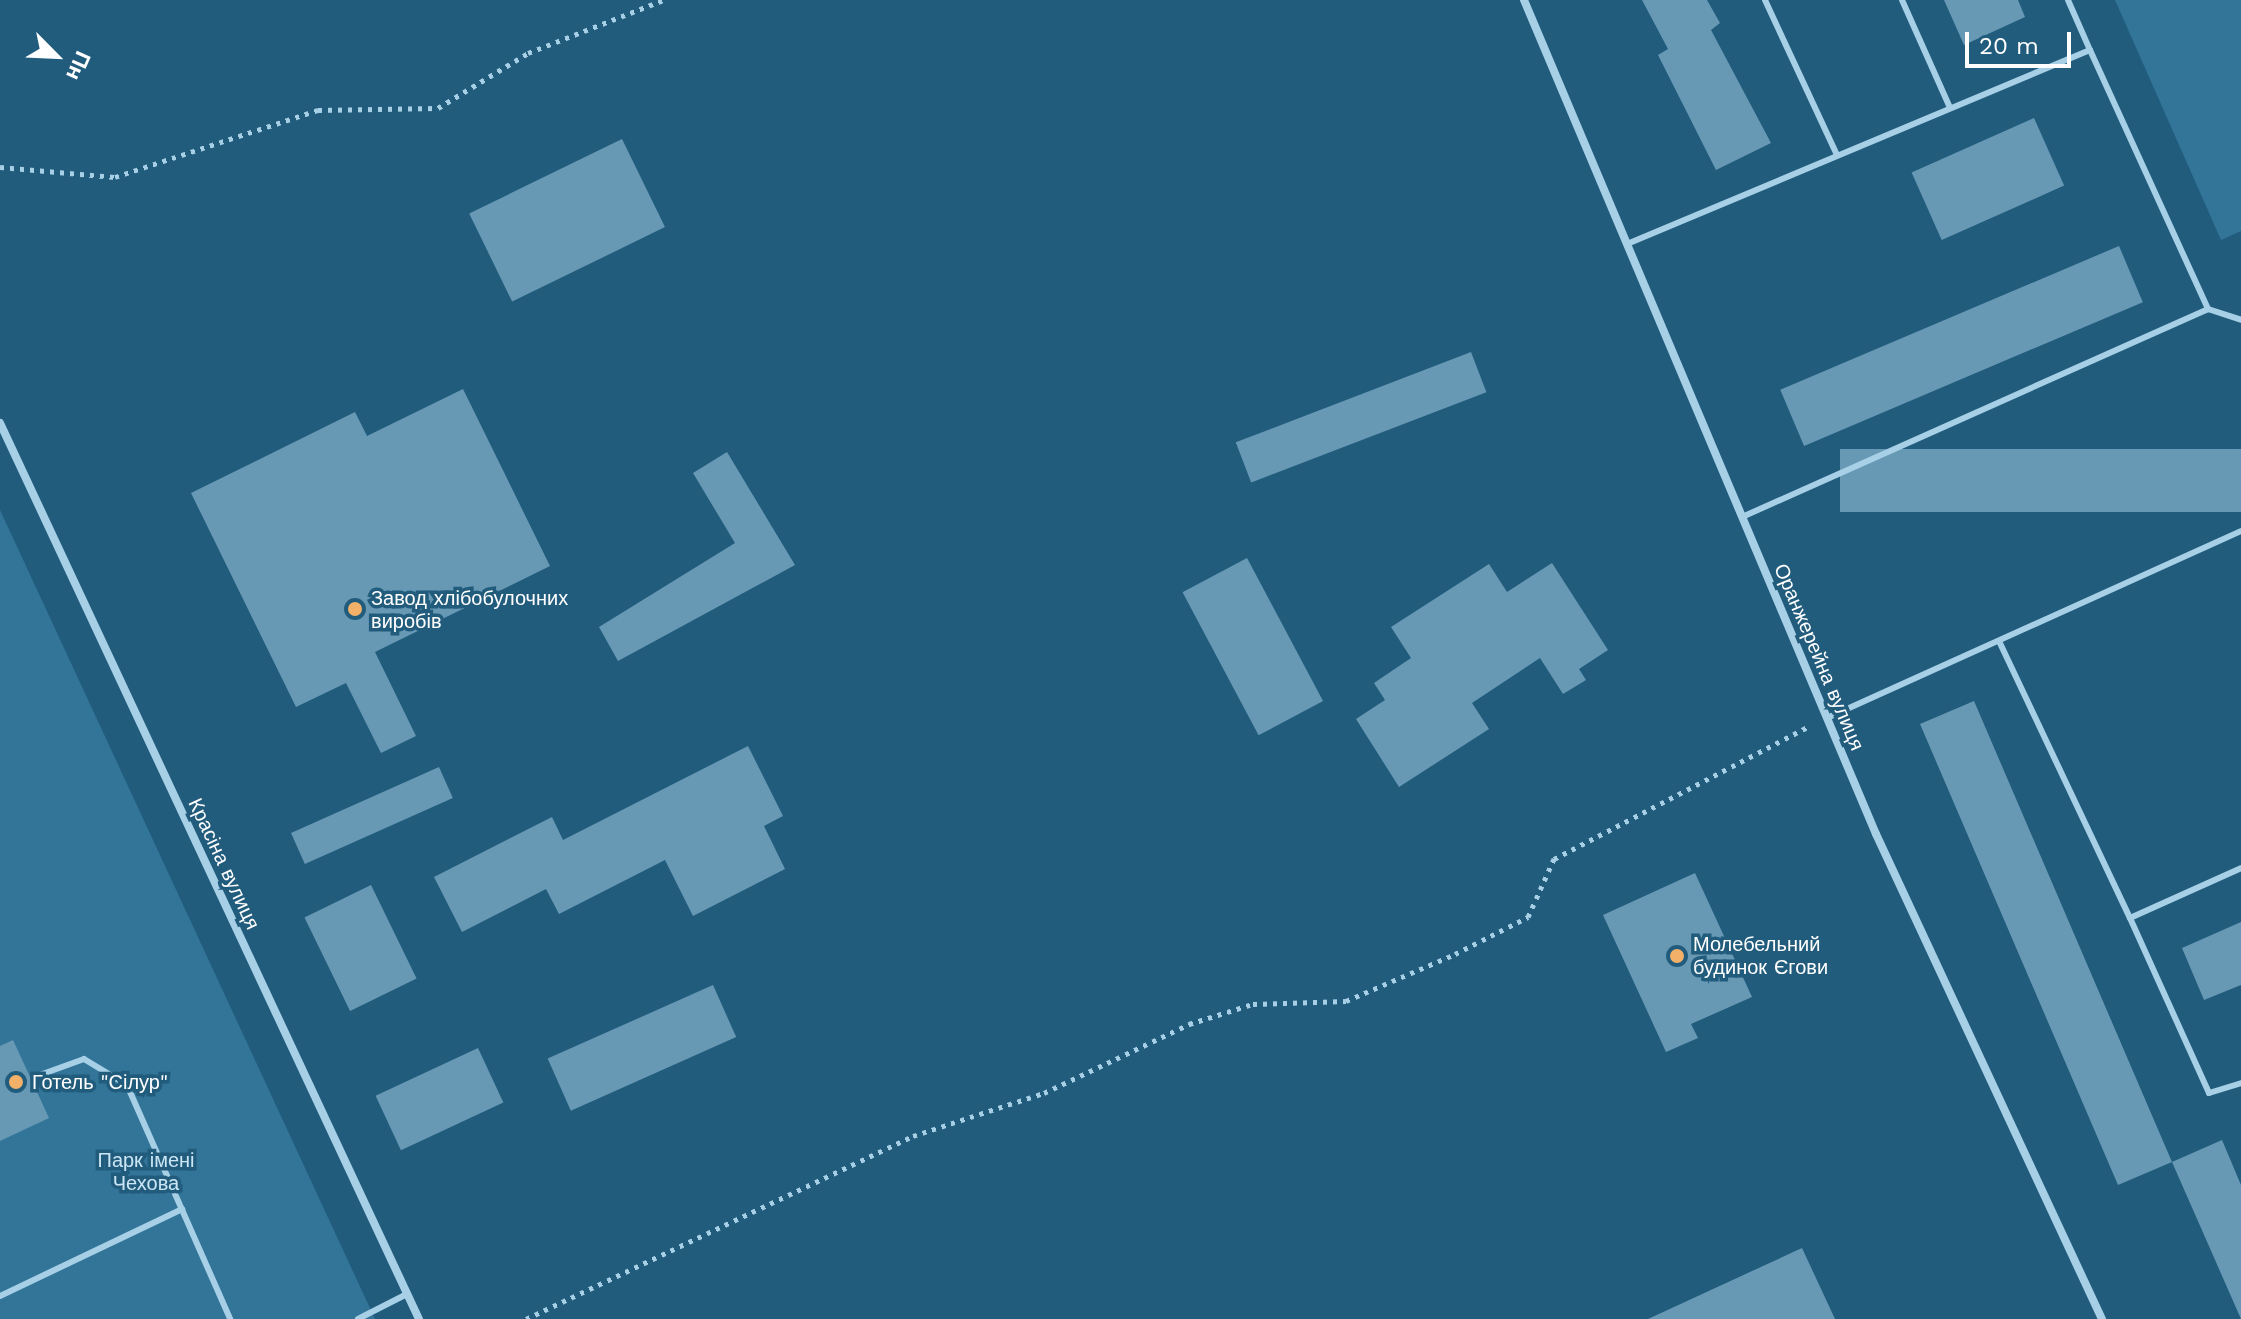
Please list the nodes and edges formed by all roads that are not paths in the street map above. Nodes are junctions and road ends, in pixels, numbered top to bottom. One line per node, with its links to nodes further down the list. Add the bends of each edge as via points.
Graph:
1 (1524, 0): 8 (street, Оранжерейна вулиця)
2 (1765, 0): 7 (lane)
3 (1902, 0): 6 (lane)
4 (2068, 0): 5 (lane)
5 (2090, 50): 6 (lane); 9 (lane)
6 (1950, 108): 7 (lane)
7 (1837, 155): 8 (lane)
8 (1627, 244): 12 (street, Оранжерейна вулиця)
9 (2208, 309): 10 (lane); 12 (lane)
10 (2241, 320)
11 (0, 423): 21 (street, Красіна вулиця)
12 (1742, 517): 15 (street, Оранжерейна вулиця)
13 (2241, 531): 14 (lane)
14 (1999, 641): 15 (lane); 17 (lane)
15 (1827, 718): 26 (street, Оранжерейна вулиця)
16 (2241, 868): 17 (lane)
17 (2130, 918): 19 (lane, via 2209,1093)
18 (37, 1076): 20 (lane, via 84,1059 127,1085)
19 (2241, 1083)
20 (182, 1209): 22 (lane); 23 (lane)
21 (407, 1294): 24 (lane); 25 (street, Красіна вулиця)
22 (0, 1296)
23 (230, 1319)
24 (358, 1319)
25 (419, 1319)
26 (2102, 1319)

